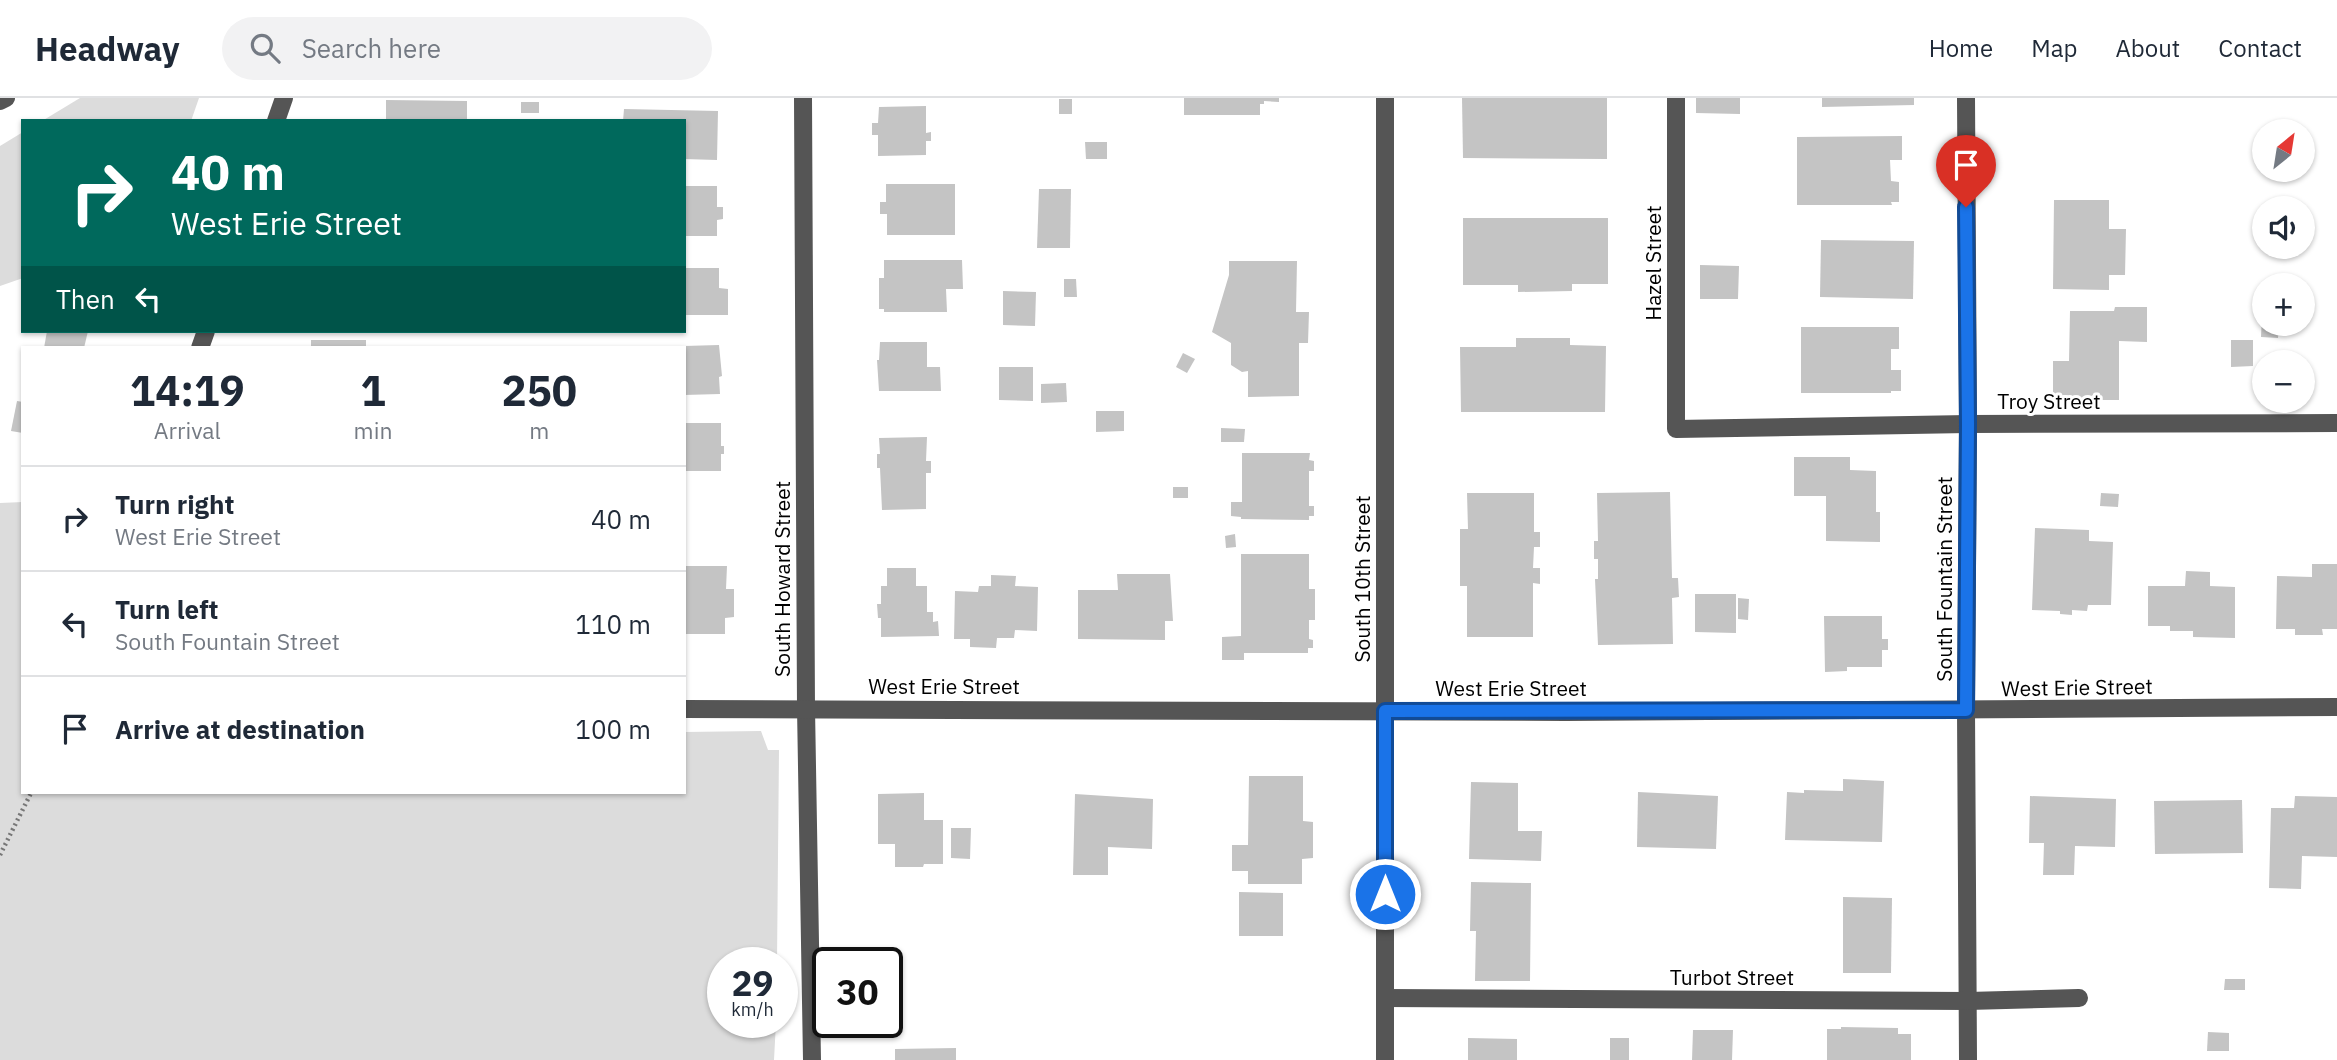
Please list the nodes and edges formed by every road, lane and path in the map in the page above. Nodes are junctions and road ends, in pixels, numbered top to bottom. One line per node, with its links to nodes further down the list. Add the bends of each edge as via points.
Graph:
1 (6, 98): 7 (street)
2 (284, 98): 8 (street)
3 (803, 98): 13 (street, South Howard Street)
4 (1385, 98): 16 (street, South 10th Street)
5 (1675, 98): 11 (street, Hazel Street)
6 (1966, 98): 10 (street, South Fountain Street)
7 (0, 101)
8 (277, 119)
9 (2337, 423): 10 (street, Troy Street)
10 (1968, 424): 11 (street, Troy Street); 15 (street, South Fountain Street)
11 (1676, 429)
12 (2337, 707): 15 (street, West Erie Street)
13 (806, 708): 14 (street, West Erie Street); 16 (street, West Erie Street); 22 (street, South Howard Street)
14 (686, 709)
15 (1966, 710): 16 (street, West Erie Street); 21 (street, South Fountain Street)
16 (1385, 711): 19 (street, South 10th Street)
17 (30, 794): 18 (path)
18 (0, 855)
19 (1385, 998): 21 (street, Turbot Street); 23 (street, South 10th Street)
20 (2078, 998): 21 (street, Turbot Street)
21 (1968, 1001): 24 (street, South Fountain Street)
22 (812, 1060)
23 (1385, 1060)
24 (1968, 1060)

